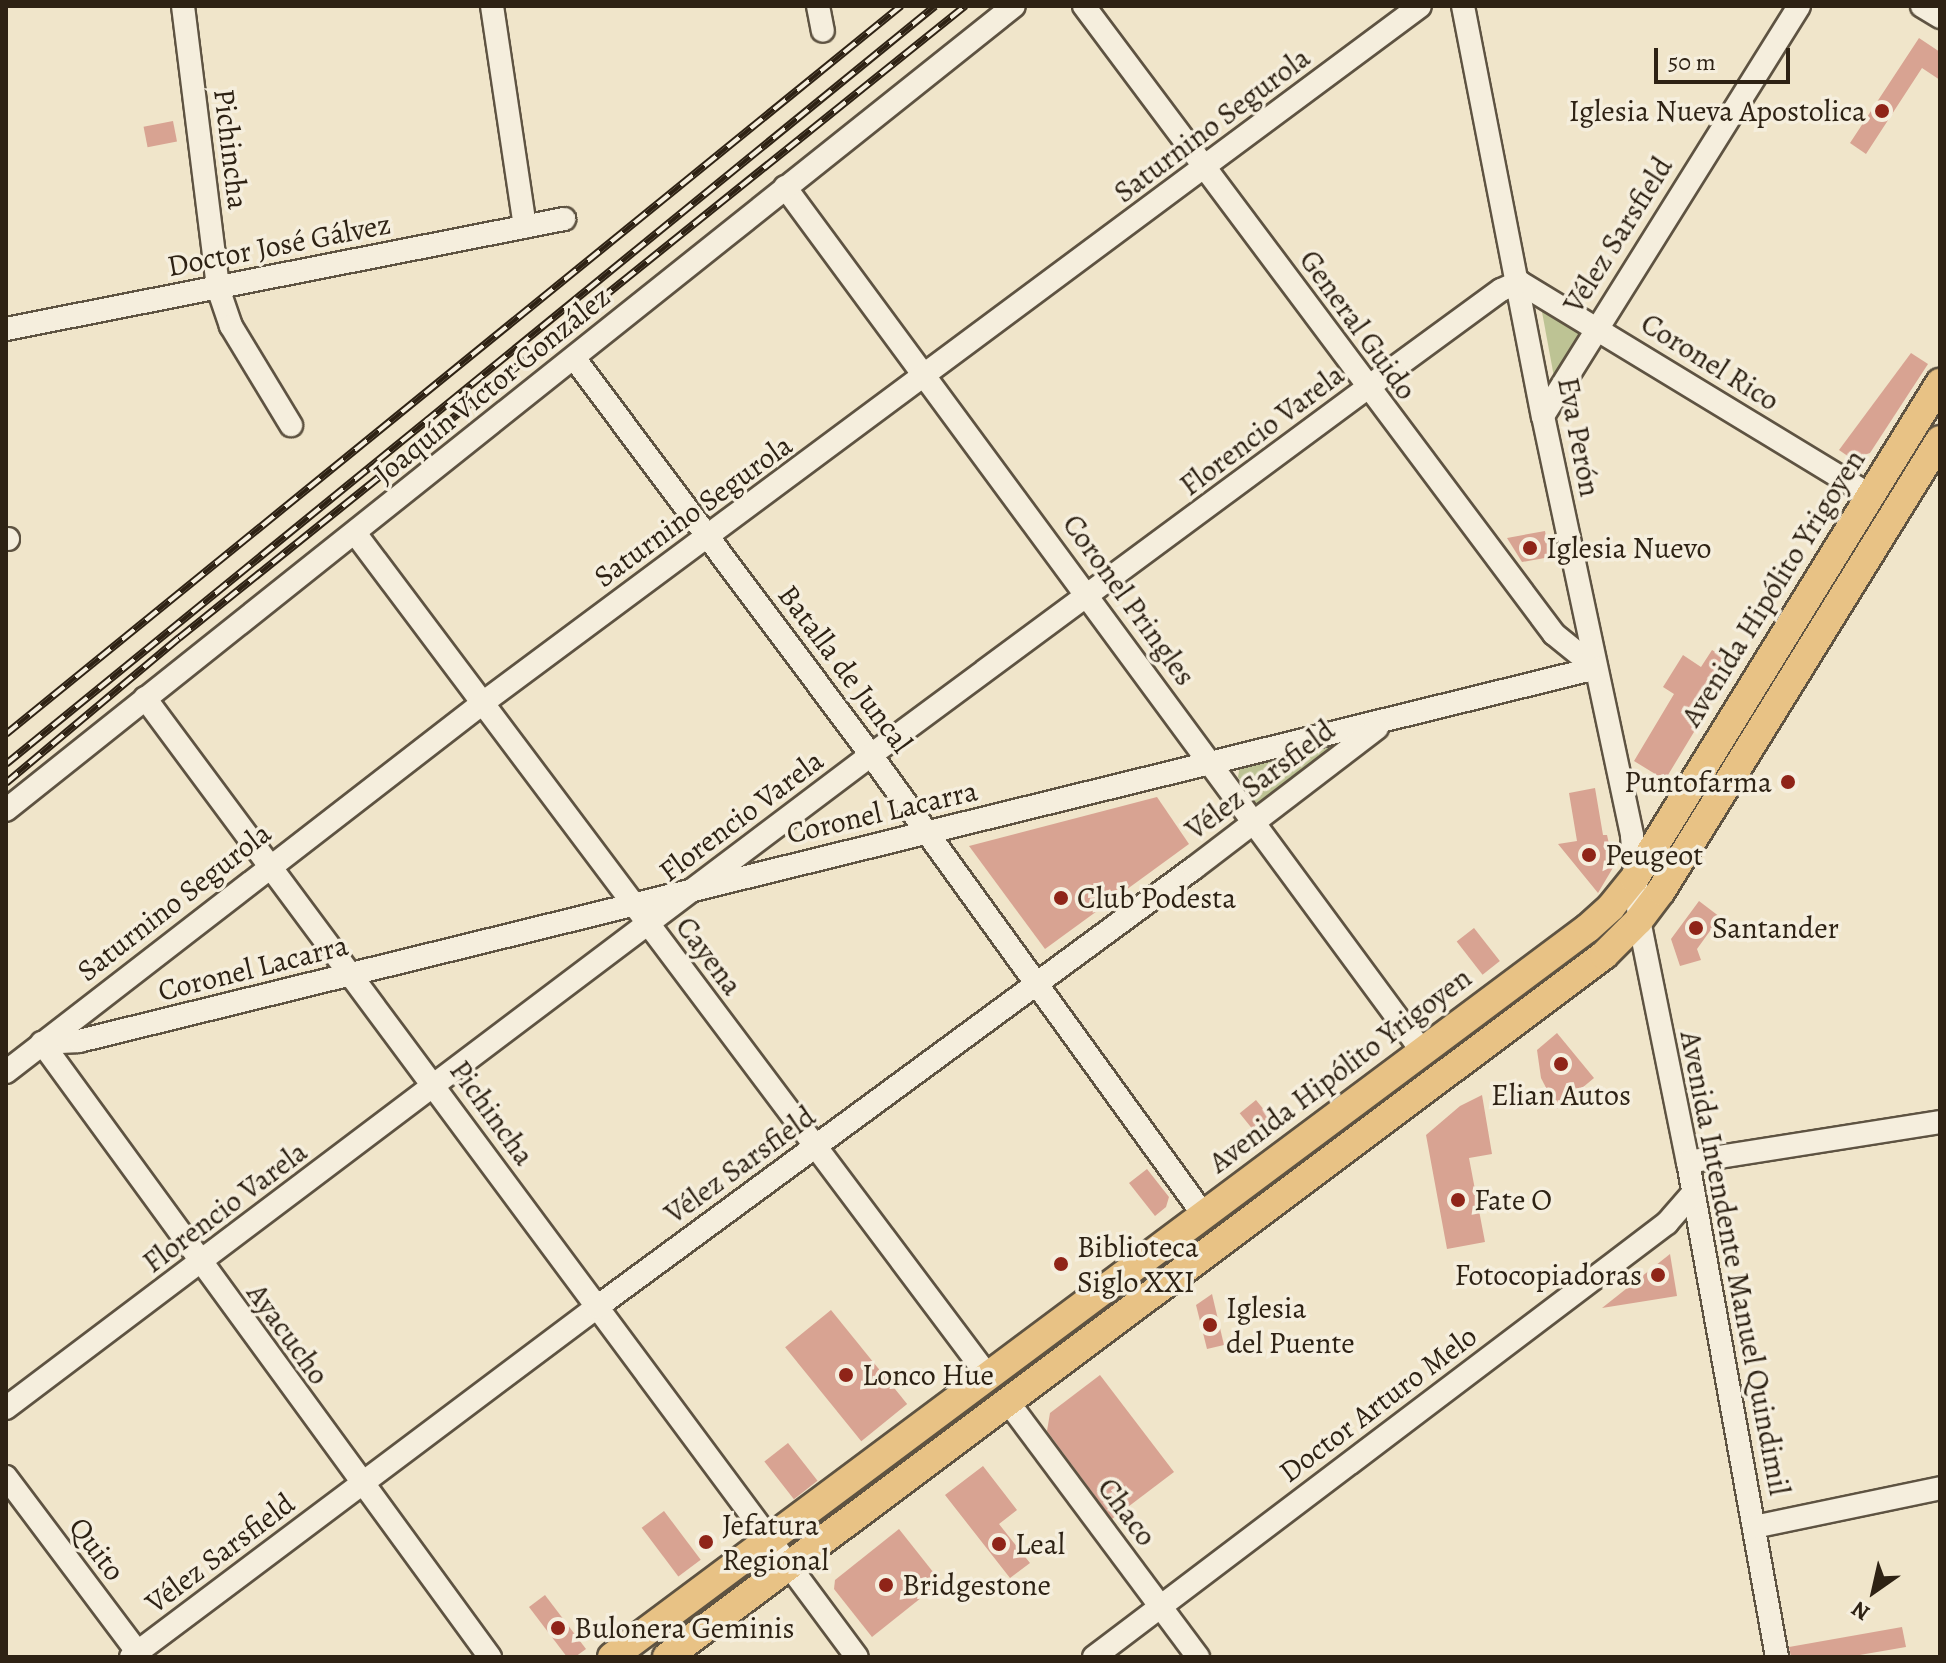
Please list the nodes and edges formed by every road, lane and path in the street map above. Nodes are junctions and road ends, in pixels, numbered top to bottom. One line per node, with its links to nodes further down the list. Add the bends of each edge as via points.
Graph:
1 (183, 6): 17 (street, Pichincha)
2 (492, 6): 15 (street)
3 (818, 6): 11 (street)
4 (1014, 6): 13 (street, Joaquín Víctor González)
5 (1084, 6): 12 (street, General Guido)
6 (1420, 6): 12 (street, Saturnino Segurola)
7 (1463, 6): 16 (street, Eva Perón)
8 (1799, 6): 18 (street, Vélez Sarsfield)
9 (1922, 6): 10 (street)
10 (1940, 17)
11 (823, 31)
12 (1206, 167): 21 (street, Saturnino Segurola); 23 (street, General Guido)
13 (785, 187): 20 (street, Joaquín Víctor González); 21 (street, Coronel Pringles)
14 (564, 219): 15 (street, Doctor José Gálvez)
15 (525, 227): 17 (street, Doctor José Gálvez)
16 (1519, 282): 18 (street, Coronel Rico); 23 (street, Florencio Varela); 24 (street, Eva Perón)
17 (218, 288): 19 (street, Doctor José Gálvez); 25 (street, Pichincha, via 231,326)
18 (1596, 326): 24 (street, Vélez Sarsfield); 27 (street, Coronel Rico)
19 (6, 329)
20 (574, 358): 28 (street, Joaquín Víctor González); 29 (street, Batalla de Juncal)
21 (926, 377): 29 (street, Saturnino Segurola); 30 (street, Coronel Pringles)
22 (1940, 383): 27 (main road, Avenida Hipólito Yrigoyen)
23 (1367, 388): 30 (street, Florencio Varela); 31 (street, General Guido, via 1554,634)
24 (1543, 416): 31 (street, Eva Perón)
25 (291, 425)
26 (1940, 440): 44 (main road, Avenida Hipólito Yrigoyen)
27 (1869, 495): 41 (main road, Avenida Hipólito Yrigoyen)
28 (355, 533): 32 (street, Joaquín Víctor González); 33 (street, Cayena)
29 (709, 537): 33 (street, Saturnino Segurola); 35 (street, Batalla de Juncal)
30 (1090, 596): 35 (street, Florencio Varela); 36 (street, Coronel Pringles)
31 (1596, 668): 34 (street, Coronel Lacarra); 41 (street, Eva Perón, via 1632,836)
32 (145, 698): 37 (street, Joaquín Víctor González); 40 (street, Pichincha)
33 (484, 702): 40 (street, Saturnino Segurola); 43 (street, Cayena)
34 (1385, 722): 36 (street, Coronel Lacarra); 38 (street, Vélez Sarsfield)
35 (871, 755): 39 (street, Batalla de Juncal); 42 (street, Florencio Varela)
36 (1212, 763): 38 (street, Coronel Pringles); 39 (street, Coronel Lacarra)
37 (6, 810)
38 (1255, 821): 47 (street, Vélez Sarsfield); 49 (street, Coronel Pringles)
39 (928, 832): 42 (street, Coronel Lacarra); 47 (street, Batalla de Juncal)
40 (269, 865): 46 (street, Pichincha); 48 (street, Saturnino Segurola)
41 (1634, 879): 44 (street, Avenida Intendente Manuel Quindimil); 49 (main road, Avenida Hipólito Yrigoyen, via 1588,928)
42 (699, 886): 43 (street, Coronel Lacarra); 45 (street, Florencio Varela)
43 (632, 903): 45 (street, Cayena); 46 (street, Coronel Lacarra)
44 (1639, 920): 54 (street, Avenida Intendente Manuel Quindimil); 60 (main road, Avenida Hipólito Yrigoyen, via 1604,955)
45 (648, 924): 51 (street, Florencio Varela); 53 (street, Cayena)
46 (353, 974): 48 (street, Coronel Lacarra, via 79,1041); 51 (street, Pichincha)
47 (1037, 985): 53 (street, Vélez Sarsfield); 56 (street, Batalla de Juncal)
48 (42, 1043): 50 (street, Saturnino Segurola); 57 (street, Ayacucho)
49 (1422, 1051): 56 (main road, Avenida Hipólito Yrigoyen)
50 (8, 1069)
51 (435, 1086): 57 (street, Florencio Varela); 58 (street, Pichincha)
52 (1940, 1122): 54 (street)
53 (817, 1146): 58 (street, Vélez Sarsfield); 59 (street, Cayena)
54 (1688, 1162): 55 (street, Avenida Intendente Manuel Quindimil)
55 (1693, 1193): 65 (street, Avenida Intendente Manuel Quindimil); 68 (street, Doctor Arturo Melo, via 1667,1223)
56 (1203, 1214): 59 (main road, Avenida Hipólito Yrigoyen)
57 (200, 1264): 61 (street, Florencio Varela); 63 (street, Ayacucho)
58 (597, 1307): 63 (street, Vélez Sarsfield); 66 (street, Pichincha)
59 (988, 1376): 66 (main road, Avenida Hipólito Yrigoyen)
60 (1008, 1402): 67 (main road, Avenida Hipólito Yrigoyen); 68 (street, Chaco)
61 (6, 1408)
62 (6, 1477): 69 (street, Quito)
63 (362, 1485): 69 (street, Vélez Sarsfield); 70 (street, Ayacucho)
64 (1940, 1488): 65 (street)
65 (1754, 1527): 76 (street, Avenida Intendente Manuel Quindimil)
66 (769, 1539): 67 (street, Pichincha); 71 (main road, Avenida Hipólito Yrigoyen)
67 (788, 1565): 72 (main road, Avenida Hipólito Yrigoyen); 73 (street, Pichincha)
68 (1161, 1608): 74 (street, Doctor Arturo Melo); 75 (street, Chaco)
69 (136, 1655)
70 (490, 1657)
71 (612, 1657)
72 (667, 1657)
73 (857, 1657)
74 (1094, 1657)
75 (1198, 1657)
76 (1777, 1657)

